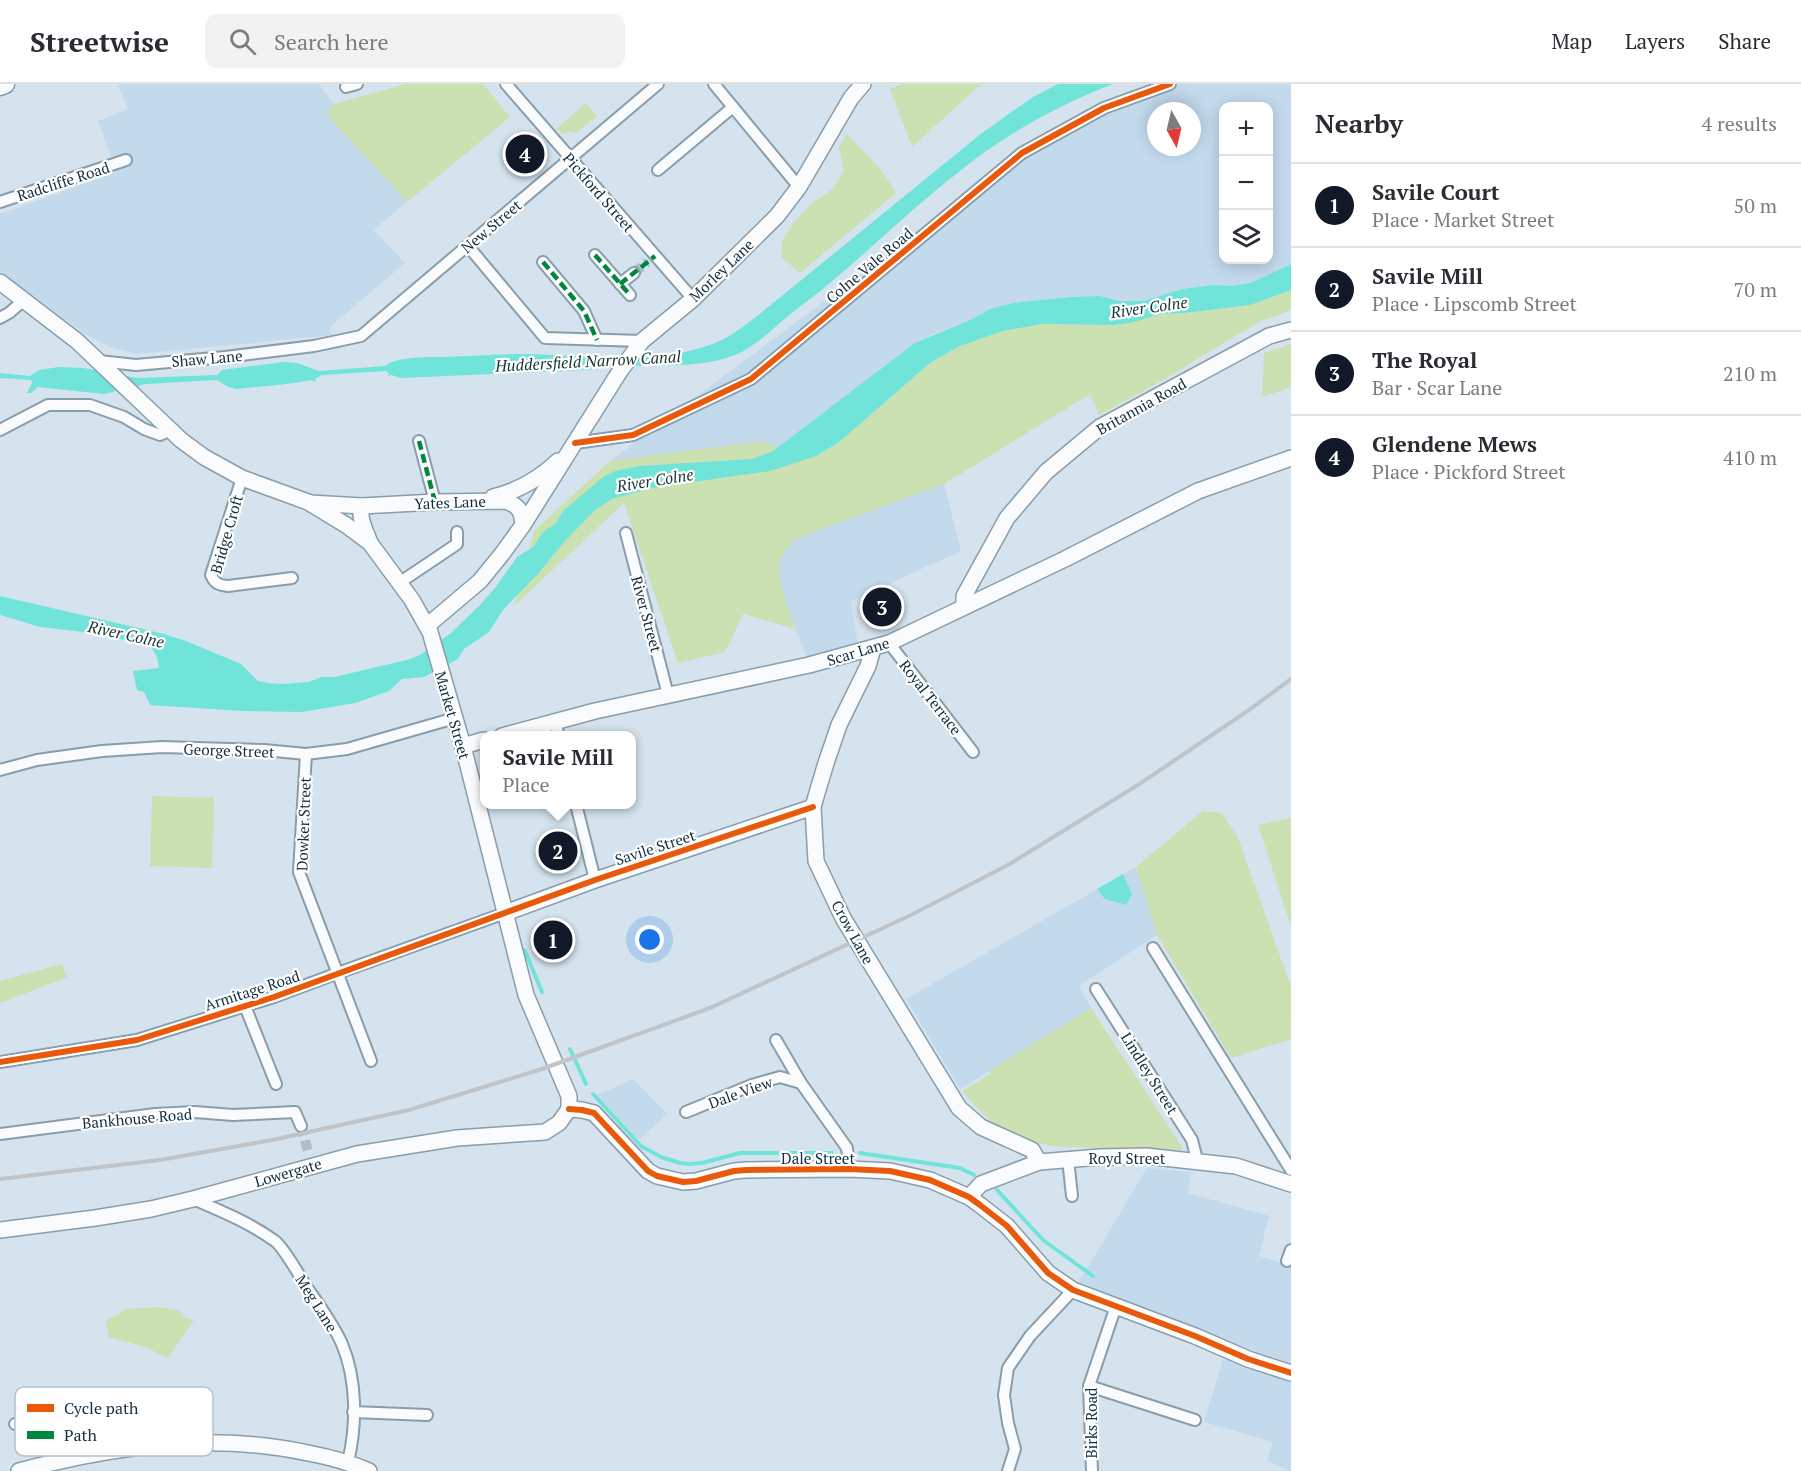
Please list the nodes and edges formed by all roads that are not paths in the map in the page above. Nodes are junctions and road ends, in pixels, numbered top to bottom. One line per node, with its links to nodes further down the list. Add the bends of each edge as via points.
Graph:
1 (5, 84): 7 (main road)
2 (506, 84): 9 (street, Pickford Street)
3 (657, 84): 9 (street, New Street)
4 (714, 84): 8 (street)
5 (863, 84): 12 (street, Morley Lane)
6 (1170, 84): 32 (street, Colne Vale Road, via 1104,108 1022,153 751,379 633,435)
7 (0, 86)
8 (733, 107): 11 (street); 12 (street)
9 (570, 158): 14 (street, New Street); 21 (street, Pickford Street, via 651,259)
10 (126, 160): 13 (street, Radcliffe Road)
11 (658, 170)
12 (799, 187): 21 (street, Morley Lane, via 777,216)
13 (0, 202)
14 (468, 246): 25 (street, via 545,338); 27 (street, New Street, via 361,336)
15 (595, 255): 19 (street)
16 (543, 262): 25 (street, via 584,311)
17 (634, 273): 19 (street)
18 (0, 282): 22 (street, Market Street)
19 (620, 284): 20 (street)
20 (630, 295)
21 (693, 299): 26 (street, Morley Lane)
22 (24, 300): 23 (street); 28 (street, Market Street)
23 (0, 318)
24 (1291, 330): 45 (street, Britannia Road, via 1269,336 1100,427 1073,449 1046,472 1007,518 964,596)
25 (597, 340): 26 (street)
26 (639, 345): 32 (street, Morley Lane)
27 (314, 346): 28 (street, Shaw Lane, via 136,365)
28 (99, 361): 30 (street, Market Street)
29 (0, 430): 30 (street, via 48,405 90,405 160,435)
30 (171, 430): 34 (street, Market Street, via 204,457)
31 (419, 441): 37 (street)
32 (573, 446): 35 (street, Morley Lane, via 527,485); 39 (street, Morley Lane)
33 (1291, 458): 45 (street, Scar Lane, via 1198,491)
34 (242, 478): 36 (street, Market Street); 43 (street, Bridge Croft, via 211,575 219,585 228,586)
35 (478, 501): 37 (street, Yates Lane); 39 (street, Yates Lane, via 517,505)
36 (308, 502): 38 (street, Market Street); 42 (street, Market Street)
37 (435, 502): 38 (street, Yates Lane)
38 (362, 506): 42 (street, via 361,518)
39 (523, 525): 46 (street, Morley Lane, via 480,581)
40 (457, 532): 44 (street, via 458,544)
41 (626, 533): 49 (street, River Street)
42 (370, 543): 44 (street, Market Street)
43 (292, 579)
44 (399, 583): 46 (street, Market Street)
45 (964, 606): 47 (street, Scar Lane)
46 (429, 629): 50 (street, Market Street)
47 (889, 643): 48 (street, Scar Lane); 55 (street, Royal Terrace)
48 (873, 648): 49 (street, Scar Lane); 58 (street, Crow Lane, via 839,725)
49 (668, 695): 51 (street, Scar Lane)
50 (454, 718): 54 (street, Market Street); 56 (street, George Street, via 347,750)
51 (557, 728): 52 (street, Scar Lane)
52 (533, 731)
53 (480, 741): 54 (street)
54 (463, 747): 61 (street, Market Street)
55 (973, 752)
56 (306, 754): 57 (street, George Street, via 162,747 37,760); 63 (street, Dowker Street, via 299,872)
57 (0, 770)
58 (813, 807): 60 (street, Savile Street); 77 (street, Crow Lane, via 816,861 843,918 944,1085 959,1108 981,1127 1032,1150)
59 (577, 809): 60 (street)
60 (596, 880): 61 (street, Savile Street)
61 (505, 914): 63 (street, Armitage Road); 71 (street, Market Street, via 526,995 569,1096)
62 (1153, 948): 79 (street)
63 (338, 973): 65 (street, Armitage Road); 67 (street, Dowker Street)
64 (1096, 988): 76 (street, Lindley Street, via 1192,1140)
65 (245, 1006): 68 (street, Armitage Road, via 137,1040); 70 (street)
66 (776, 1040): 69 (street)
67 (371, 1061)
68 (0, 1062)
69 (801, 1083): 72 (street, Dale View, via 780,1077); 78 (street, via 847,1149)
70 (276, 1084)
71 (569, 1109): 78 (street, Dale Street, via 594,1113 648,1172 671,1180 696,1181 746,1170); 83 (street, Lowergate, via 559,1123 545,1132 457,1138 310,1160)
72 (686, 1112)
73 (301, 1126): 74 (street, Bankhouse Road, via 295,1112 233,1116 195,1112 104,1119)
74 (0, 1134)
75 (1068, 1159): 76 (street, Royd Street, via 1146,1156); 77 (street, Royd Street); 81 (street)
76 (1197, 1160): 80 (street, Royd Street, via 1236,1166)
77 (1039, 1162): 82 (street, Royd Street, via 981,1184)
78 (849, 1169): 82 (street, Dale Street, via 890,1171 930,1180)
79 (1291, 1170)
80 (1291, 1184)
81 (1072, 1196)
82 (969, 1197): 85 (street, Dale Street, via 1007,1226 1048,1273)
83 (193, 1199): 84 (street, Lowergate, via 95,1218); 89 (street, Meg Lane, via 277,1242 341,1342 348,1362)
84 (0, 1230)
85 (1073, 1290): 86 (street, Dale Street); 97 (street, via 1030,1336 1008,1368 1004,1395 1015,1449)
86 (1116, 1306): 87 (street, Dale Street); 88 (street, Birks Road)
87 (1291, 1373)
88 (1089, 1386): 91 (street); 98 (street, Birks Road)
89 (353, 1412): 90 (street); 94 (street, Meg Lane)
90 (427, 1415)
91 (1196, 1420)
92 (213, 1442): 94 (street, via 287,1448)
93 (87, 1456): 95 (street)
94 (348, 1462): 96 (street)
95 (19, 1471)
96 (368, 1471)
97 (1008, 1471)
98 (1092, 1471)

